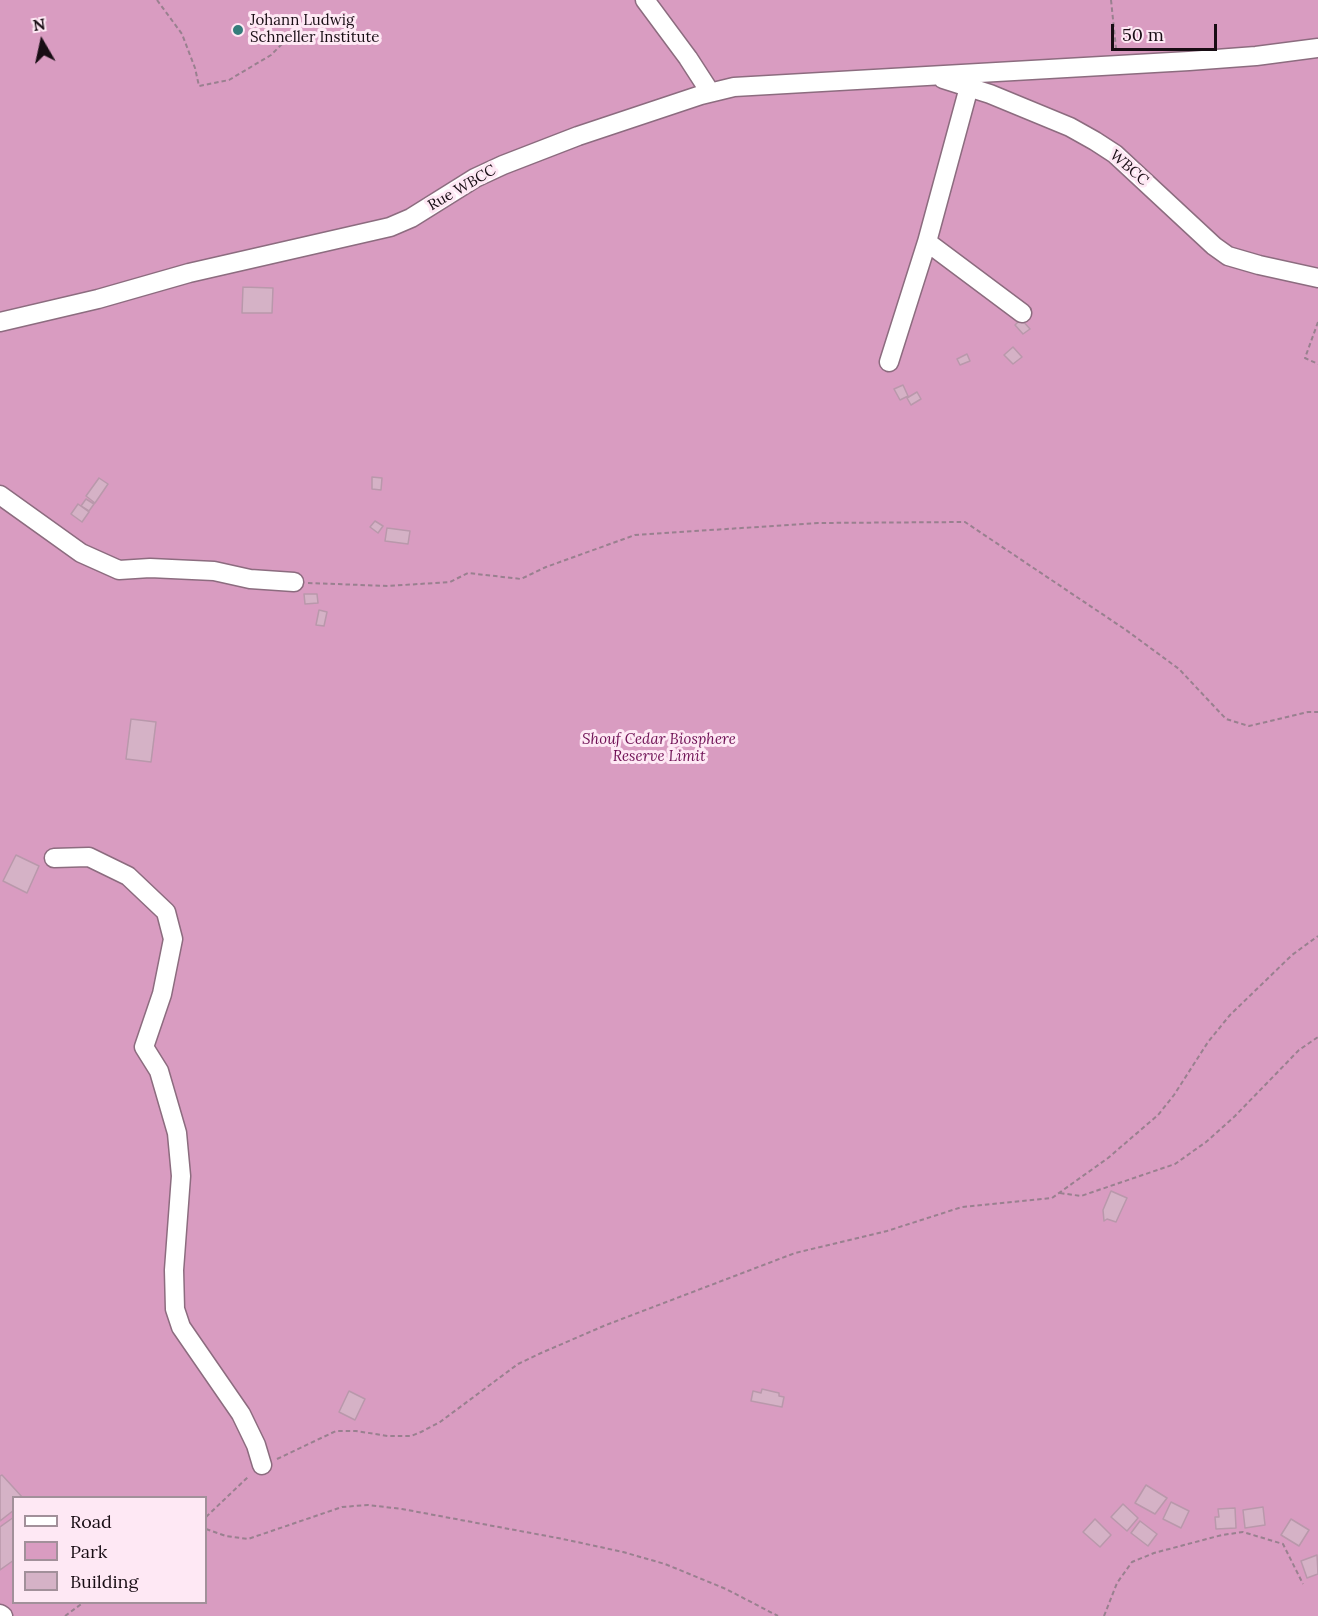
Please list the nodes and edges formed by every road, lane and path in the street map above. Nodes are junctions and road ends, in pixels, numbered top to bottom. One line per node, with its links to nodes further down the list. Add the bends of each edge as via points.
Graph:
1 (157, 0): 4 (path, via 182,34 199,86 229,80 271,55)
2 (645, 0): 9 (street)
3 (1111, 0): 6 (path)
4 (311, 15)
5 (1318, 48): 6 (street, Rue WBCC)
6 (1118, 65): 7 (street, Rue WBCC)
7 (927, 75): 8 (street, WBCC); 9 (street, Rue WBCC, via 734,87)
8 (969, 87): 10 (street); 11 (street, WBCC, via 1070,127 1115,154 1228,256)
9 (710, 92): 13 (street, Rue WBCC, via 503,165 390,227)
10 (927, 242): 12 (street); 15 (street)
11 (1318, 278)
12 (1022, 313)
13 (0, 322)
14 (1318, 322): 16 (path, via 1305,358)
15 (889, 362)
16 (1318, 364)
17 (0, 495): 18 (street, via 81,553 119,570 214,571 250,579)
18 (294, 582): 19 (path, via 388,586 450,582 468,573 521,579 635,535 818,523 965,522 1179,669 1226,719 1249,726)
19 (1318, 712)
20 (54, 858): 24 (street, via 89,857 128,876 166,912 173,939 162,994 144,1047 159,1071 177,1133 181,1176 175,1309 181,1326 241,1414)
21 (1318, 936): 23 (path, via 1292,955 1230,1016 1158,1115)
22 (1318, 1037): 23 (path, via 1299,1050 1206,1142 1175,1164 1081,1196)
23 (1060, 1193): 24 (path, via 1046,1199 962,1207 887,1231 795,1253 616,1321 518,1364 422,1432 388,1436 336,1431)
24 (262, 1465): 25 (path)
25 (207, 1516)
26 (207, 1529): 30 (path, via 248,1539 342,1507 402,1509 623,1552 726,1589)
27 (1303, 1584): 31 (path, via 1283,1544 1243,1532 1222,1535 1154,1553 1132,1563 1121,1576)
28 (81, 1604): 29 (path)
29 (65, 1616)
30 (778, 1616)
31 (1104, 1616)

